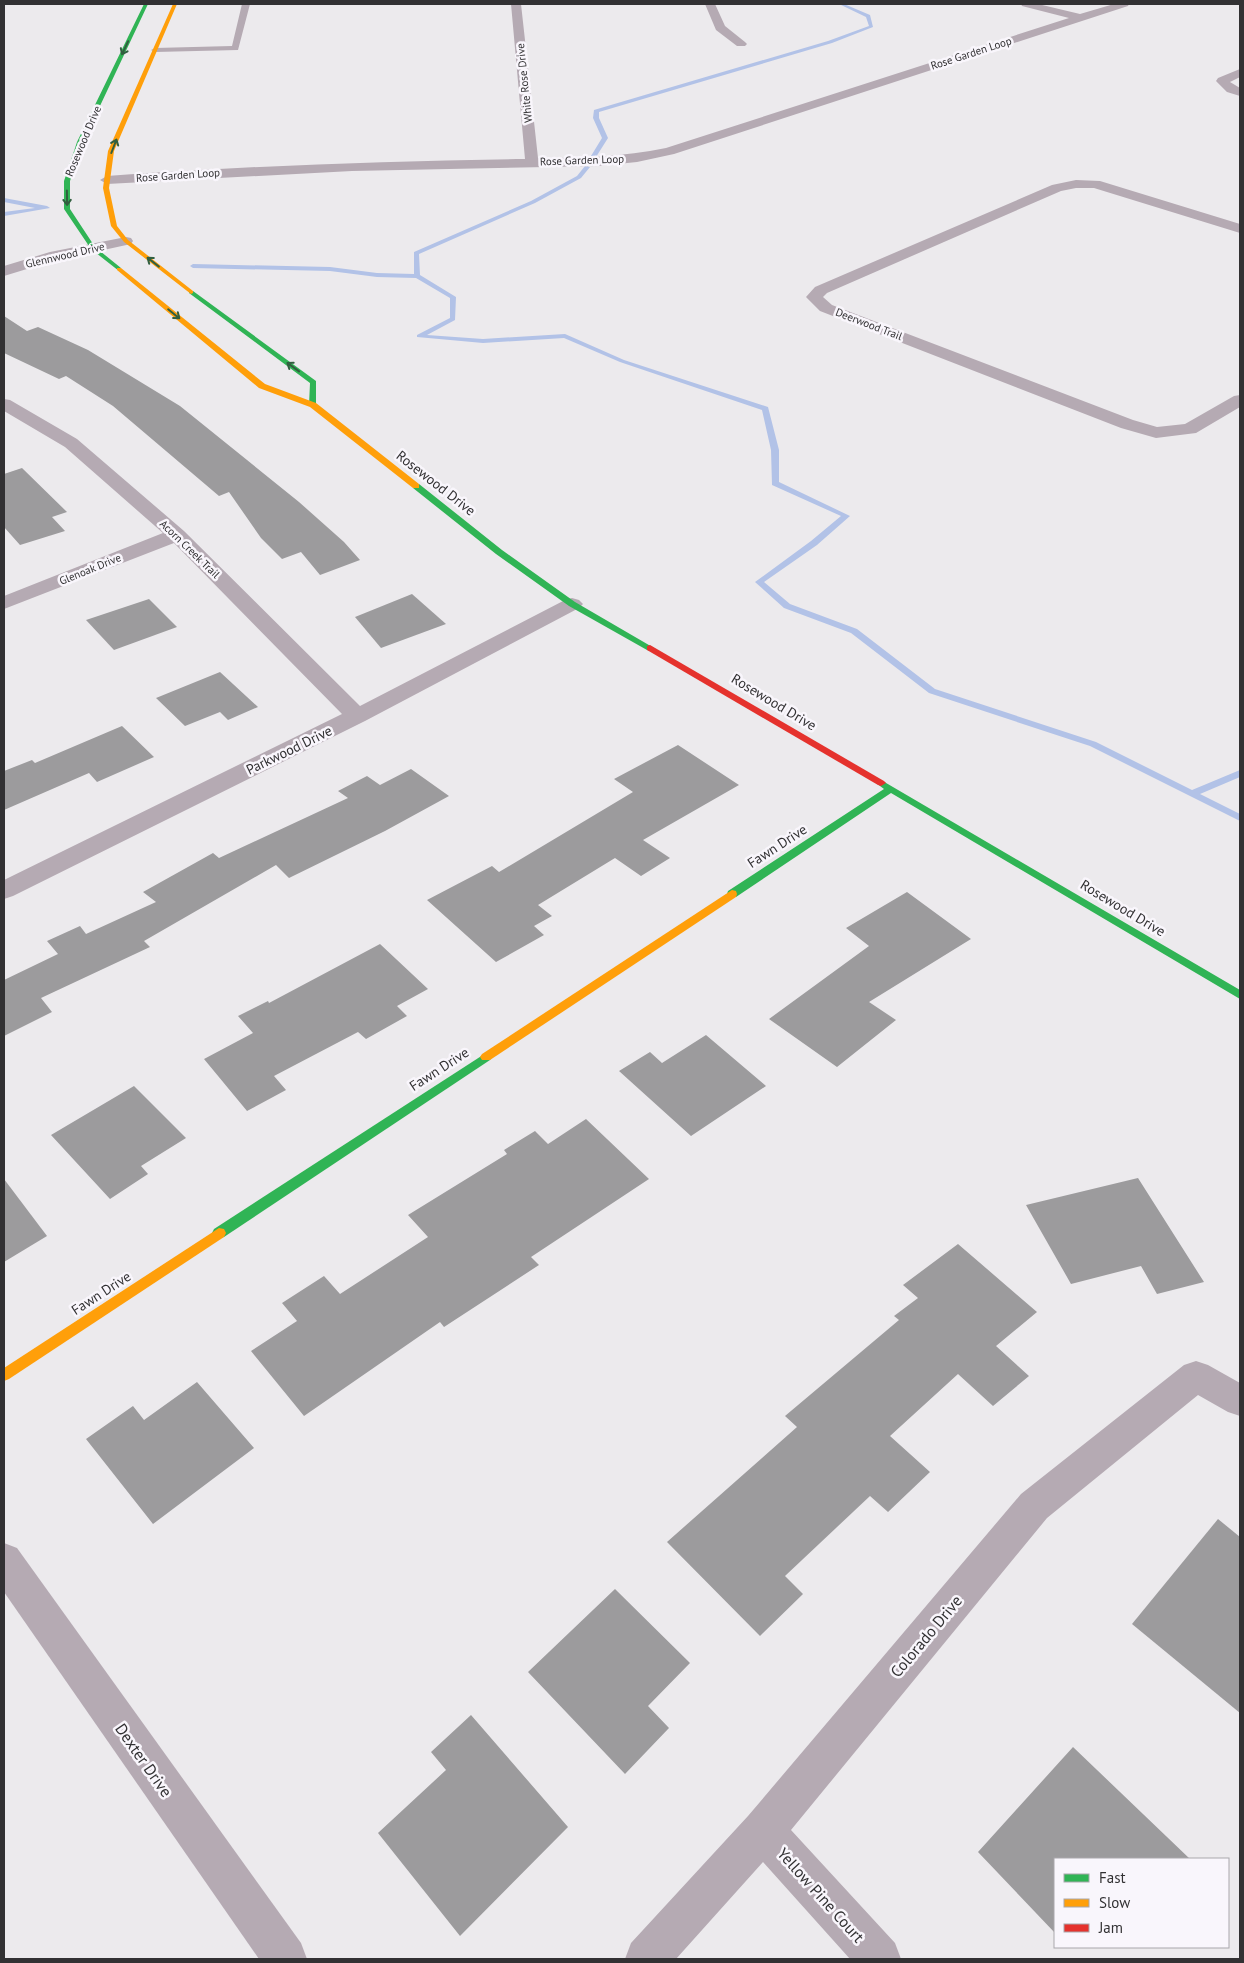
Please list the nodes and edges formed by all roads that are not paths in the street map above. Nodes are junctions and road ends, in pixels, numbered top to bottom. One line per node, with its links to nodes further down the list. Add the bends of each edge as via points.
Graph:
1 (146, 4): 17 (main road, Rosewood Drive, one-way to 17, via 80,142 67,181 67,209)
2 (175, 4): 10 (main road)
3 (246, 4): 10 (lane, via 235,48)
4 (516, 4): 13 (street, White Rose Drive)
5 (710, 4): 9 (street, via 720,28)
6 (1026, 4): 8 (street)
7 (1124, 4): 8 (street, Rose Garden Loop)
8 (1082, 18): 13 (street, Rose Garden Loop, via 669,151 598,162)
9 (741, 44)
10 (155, 50): 14 (main road, one-way to 10, via 111,151)
11 (1240, 73): 12 (street, via 1222,81)
12 (1240, 92)
13 (532, 162): 14 (street, Rose Garden Loop, via 229,170)
14 (107, 180): 16 (main road, via 114,226)
15 (1240, 229): 19 (street, Deerwood Trail, via 1095,184 1076,184 1057,188 821,290 814,297 826,308 1156,434 1190,429)
16 (126, 241): 17 (street, Glennwood Drive); 21 (main road, one-way to 16, via 314,382)
17 (93, 248): 18 (street, Glennwood Drive, via 50,256); 21 (main road, Rosewood Drive, one-way to 21, via 262,386)
18 (4, 271)
19 (1240, 400)
20 (4, 404): 22 (street, Acorn Creek Trail, via 71,442)
21 (313, 405): 24 (main road, Rosewood Drive, via 500,552)
22 (177, 535): 23 (street, Glenoak Drive); 25 (street, Acorn Creek Trail)
23 (4, 603)
24 (572, 604): 25 (street, Parkwood Drive); 26 (main road, Rosewood Drive)
25 (357, 716): 27 (street, Parkwood Drive)
26 (891, 789): 28 (main road, Rosewood Drive); 29 (main road, Fawn Drive)
27 (4, 890)
28 (1240, 995)
29 (4, 1375)
30 (1240, 1401): 32 (street, Colorado Drive, via 1196,1376 1034,1506)
31 (4, 1561): 33 (street, Dexter Drive)
32 (763, 1831): 34 (street, Colorado Drive); 35 (street, Yellow Pine Court)
33 (285, 1959)
34 (647, 1959)
35 (879, 1959)

